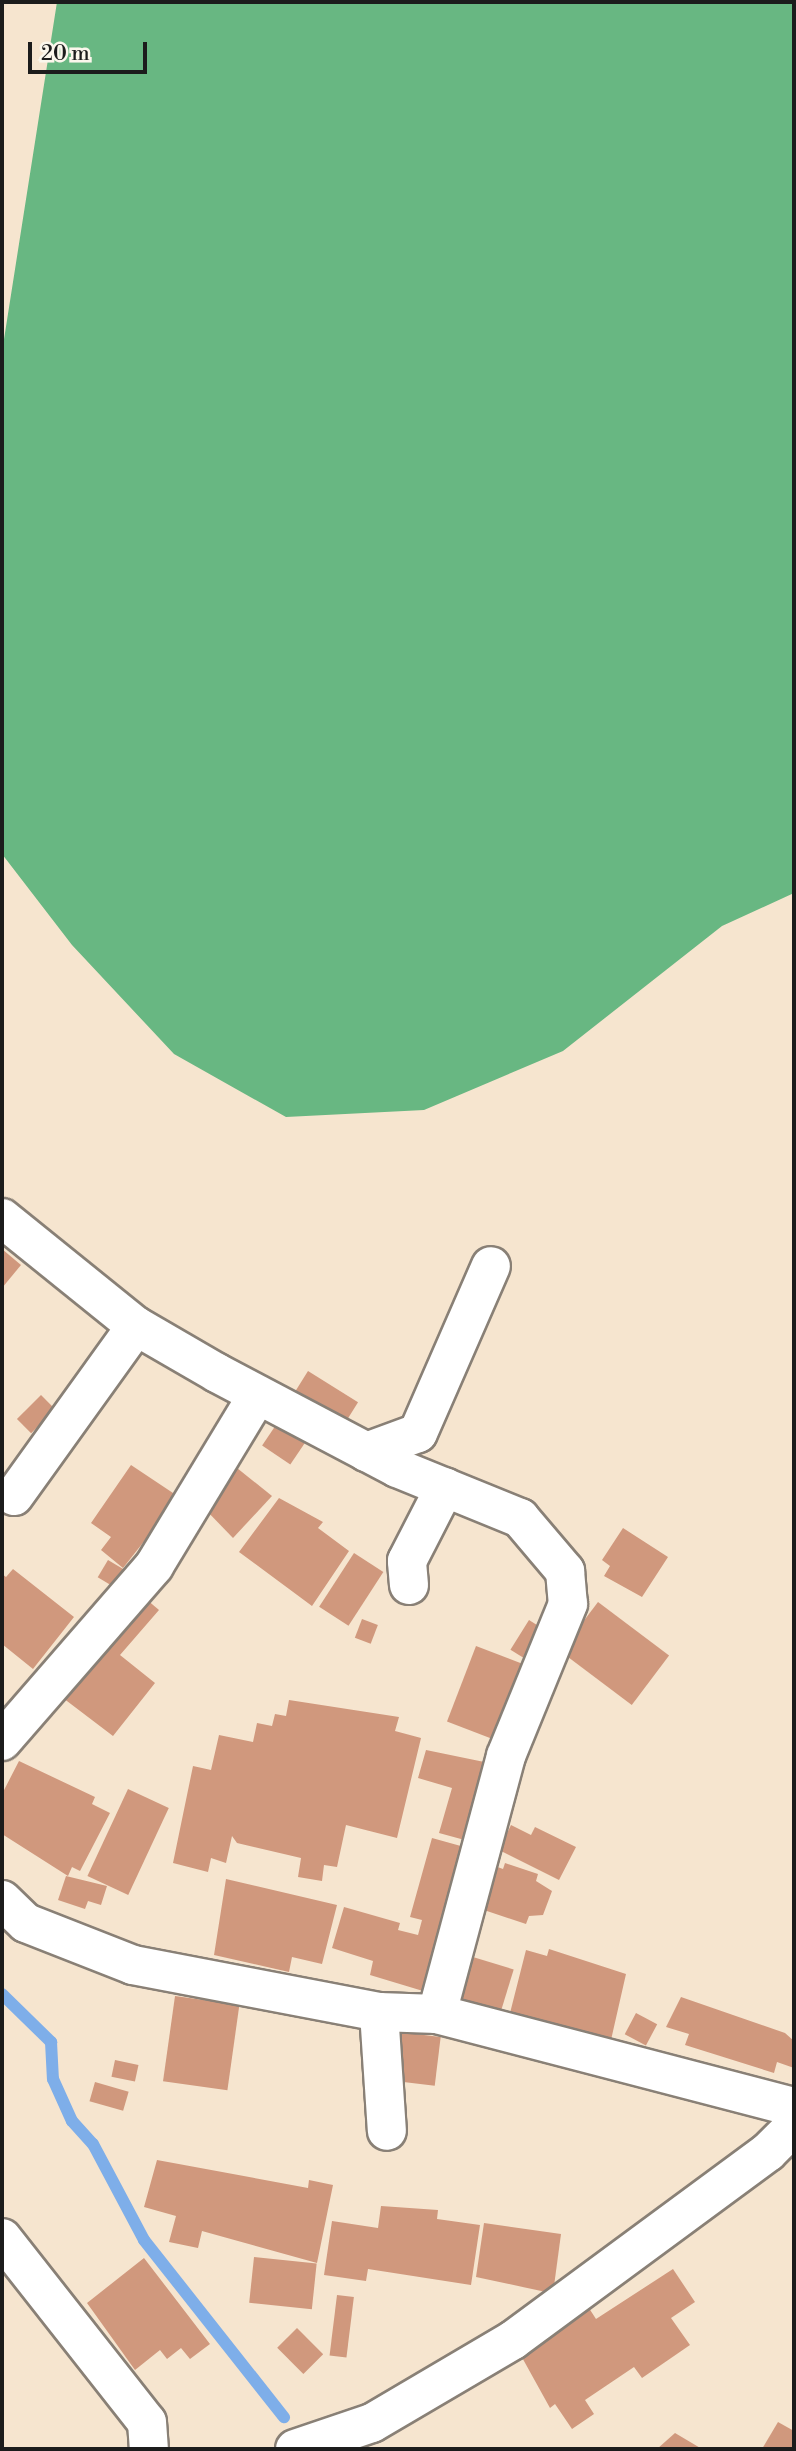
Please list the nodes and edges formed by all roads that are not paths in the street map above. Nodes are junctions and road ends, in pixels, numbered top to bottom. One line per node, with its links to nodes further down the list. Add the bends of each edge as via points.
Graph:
1 (2, 1218): 3 (street)
2 (491, 1266): 5 (street, via 418,1433)
3 (136, 1326): 4 (street); 7 (street)
4 (257, 1396): 5 (street); 9 (street, via 155,1566)
5 (366, 1452): 6 (street)
6 (445, 1487): 8 (street, via 407,1561); 12 (street, via 520,1518 565,1571 568,1604 506,1756)
7 (14, 1496)
8 (409, 1585)
9 (2, 1741)
10 (2, 1900): 11 (street, via 26,1923 133,1965)
11 (379, 2012): 12 (street); 15 (street)
12 (437, 2014): 13 (street)
13 (794, 2107)
14 (794, 2126): 18 (street, via 768,2152 513,2340 372,2423)
15 (387, 2131)
16 (4, 2247): 17 (street, via 147,2422)
17 (149, 2449)
18 (297, 2449)

